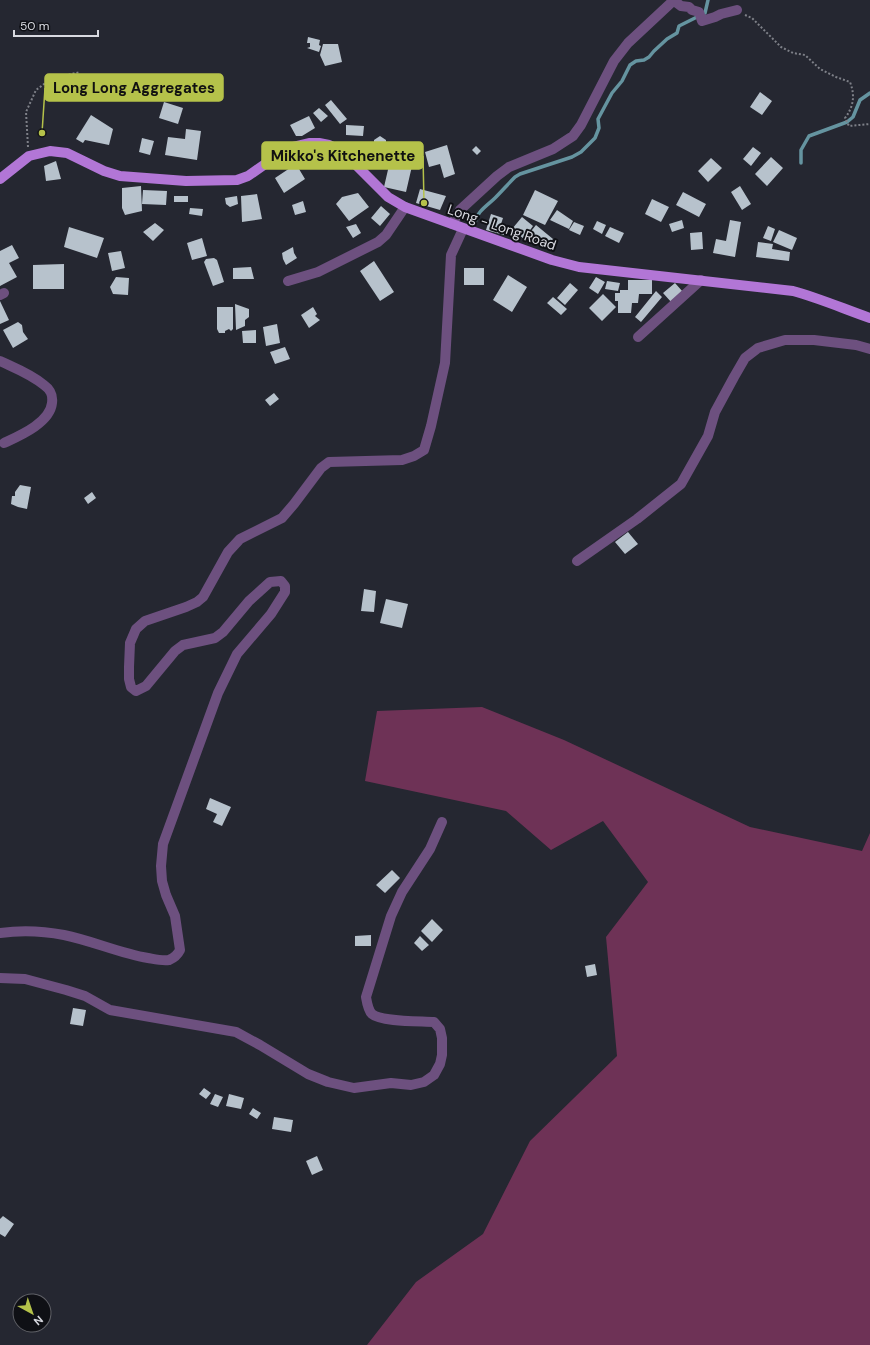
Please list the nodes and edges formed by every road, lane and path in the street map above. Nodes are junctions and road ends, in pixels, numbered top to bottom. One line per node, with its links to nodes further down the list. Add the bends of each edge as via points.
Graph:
1 (673, 0): 2 (street, via 680,6 689,7 700,17 715,17); 8 (street, via 628,43 614,61 573,136 553,149 509,167 460,210)
2 (737, 10): 4 (path, via 752,18 781,47 804,55 820,69 850,82 854,91 851,110 845,118 849,126)
3 (80, 72): 5 (path, via 52,79 36,90 26,112)
4 (870, 124)
5 (29, 156): 6 (main road, Long - Long Road); 7 (main road, Long - Long Road, via 50,151 67,153 120,176 186,181 232,180 248,176 288,148 319,143 339,150 388,197)
6 (0, 179)
7 (405, 207): 8 (main road, Long - Long Road); 11 (street, via 386,235 378,242 323,270)
8 (452, 224): 9 (main road, Long - Long Road)
9 (463, 229): 10 (main road, Long - Long Road, via 579,267); 19 (street, via 451,255 445,363 432,426 424,450 402,460 329,462 321,468 282,518 240,539 228,552 203,597 186,607 145,621 136,629 130,643 129,679 131,687 136,691 146,686 183,645 215,638 223,632 249,601 270,582 281,581 285,586 285,592 271,614 237,654 218,693 163,844 162,881 175,916 180,950 178,954 170,960 153,959 128,955 66,936 39,931)
10 (701, 280): 12 (main road, Long - Long Road, via 810,295); 13 (street)
11 (288, 281)
12 (870, 318)
13 (638, 337)
14 (870, 350): 17 (street, via 856,345 814,340 785,340 758,348 745,358 715,412 708,436 681,484)
15 (0, 361): 16 (street, via 31,376 44,385 53,397 52,407 41,422 26,433)
16 (4, 443)
17 (577, 561)
18 (442, 822): 20 (street, via 430,849 402,892 391,916 366,997 369,1010 382,1019 434,1022 438,1025 442,1038 440,1064 434,1075 424,1082 354,1088 328,1082 308,1074 236,1032 110,1010 86,996 66,990 25,979)
19 (0, 933)
20 (0, 978)

